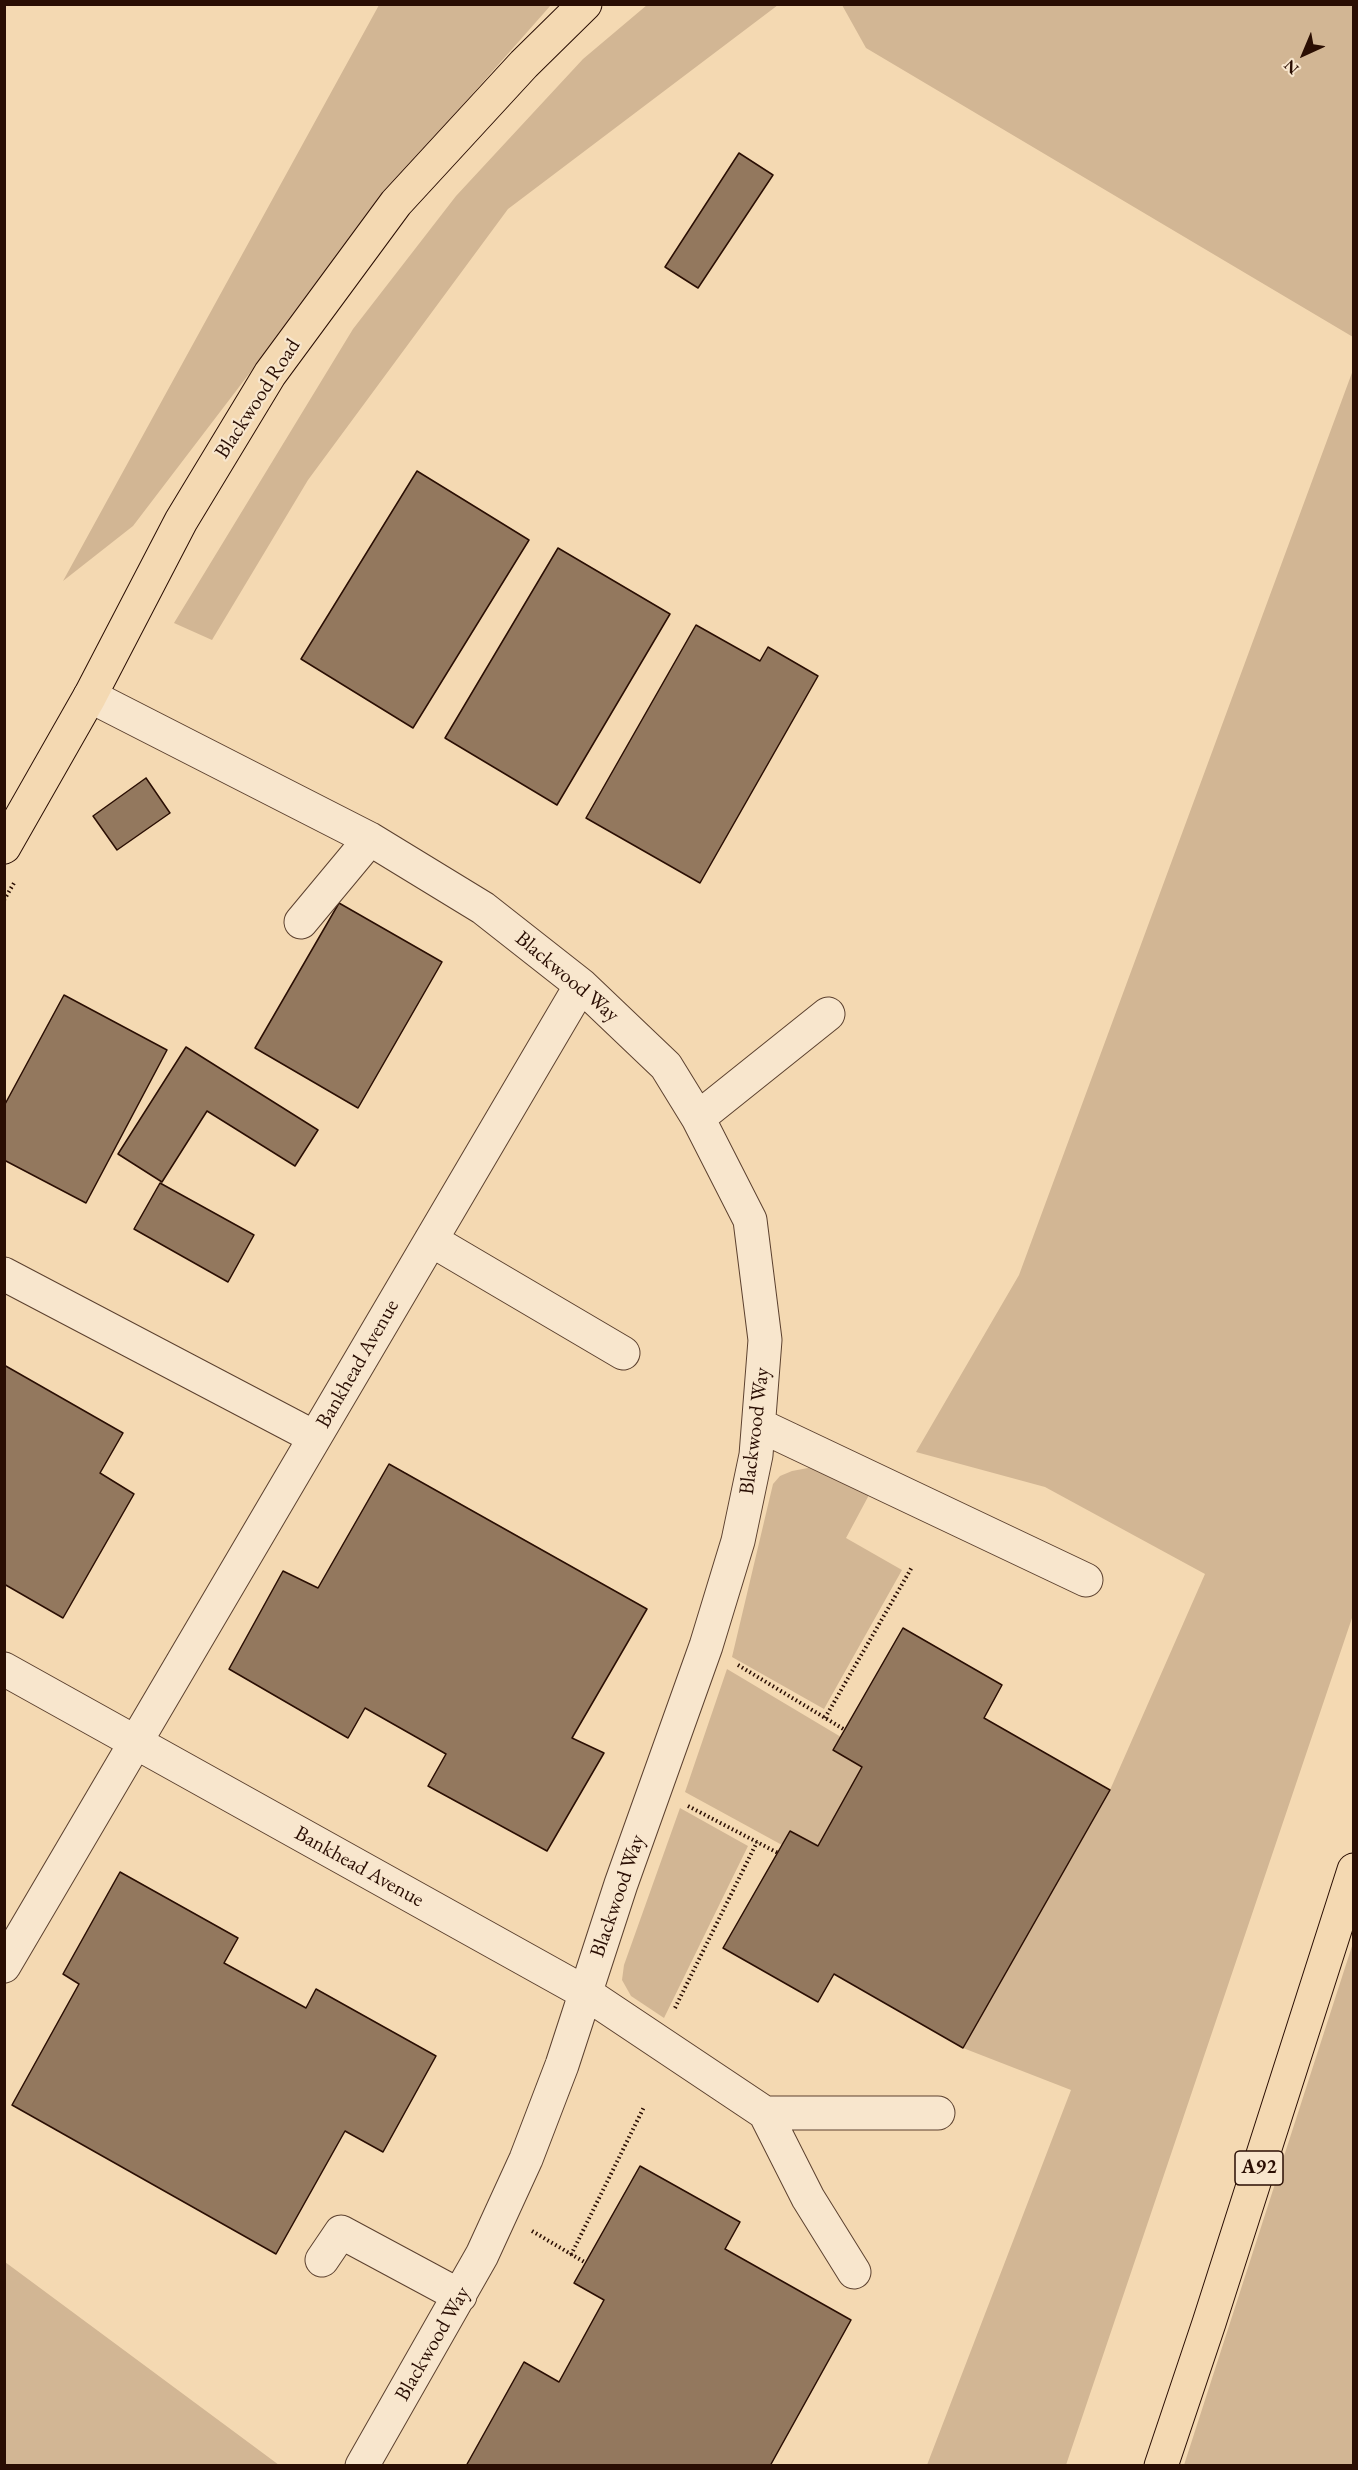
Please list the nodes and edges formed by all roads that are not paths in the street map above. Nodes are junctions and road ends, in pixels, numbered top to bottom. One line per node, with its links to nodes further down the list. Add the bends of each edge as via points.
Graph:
1 (585, 4): 2 (main road, Blackwood Road, via 396,203 270,374 181,521)
2 (90, 696): 3 (street, Blackwood Way); 4 (main road, Blackwood Road)
3 (370, 839): 5 (street); 6 (street, Blackwood Way, via 483,908)
4 (4, 847)
5 (301, 922)
6 (581, 985): 8 (street, Blackwood Way, via 666,1066); 9 (street, Bankhead Avenue)
7 (828, 1014): 8 (street)
8 (698, 1118): 12 (street, Blackwood Way, via 750,1220 765,1340)
9 (431, 1240): 11 (street); 13 (street, Bankhead Avenue)
10 (4, 1274): 13 (street)
11 (623, 1353)
12 (759, 1425): 14 (street); 19 (street, Blackwood Way, via 738,1541 706,1646)
13 (314, 1437): 16 (street, Bankhead Avenue)
14 (1086, 1580)
15 (4, 1669): 16 (street, Bankhead Avenue)
16 (134, 1742): 18 (street, Bankhead Avenue); 19 (street, Bankhead Avenue)
17 (1353, 1870): 26 (main road, A92)
18 (4, 1966)
19 (584, 1992): 20 (street, Bankhead Avenue); 24 (street, Blackwood Way, via 562,2065 501,2213)
20 (765, 2113): 21 (street); 23 (street, via 808,2198)
21 (938, 2113)
22 (322, 2260): 24 (street, via 341,2232)
23 (854, 2271)
24 (460, 2296): 25 (street, Blackwood Way)
25 (362, 2466)
26 (1161, 2466)

